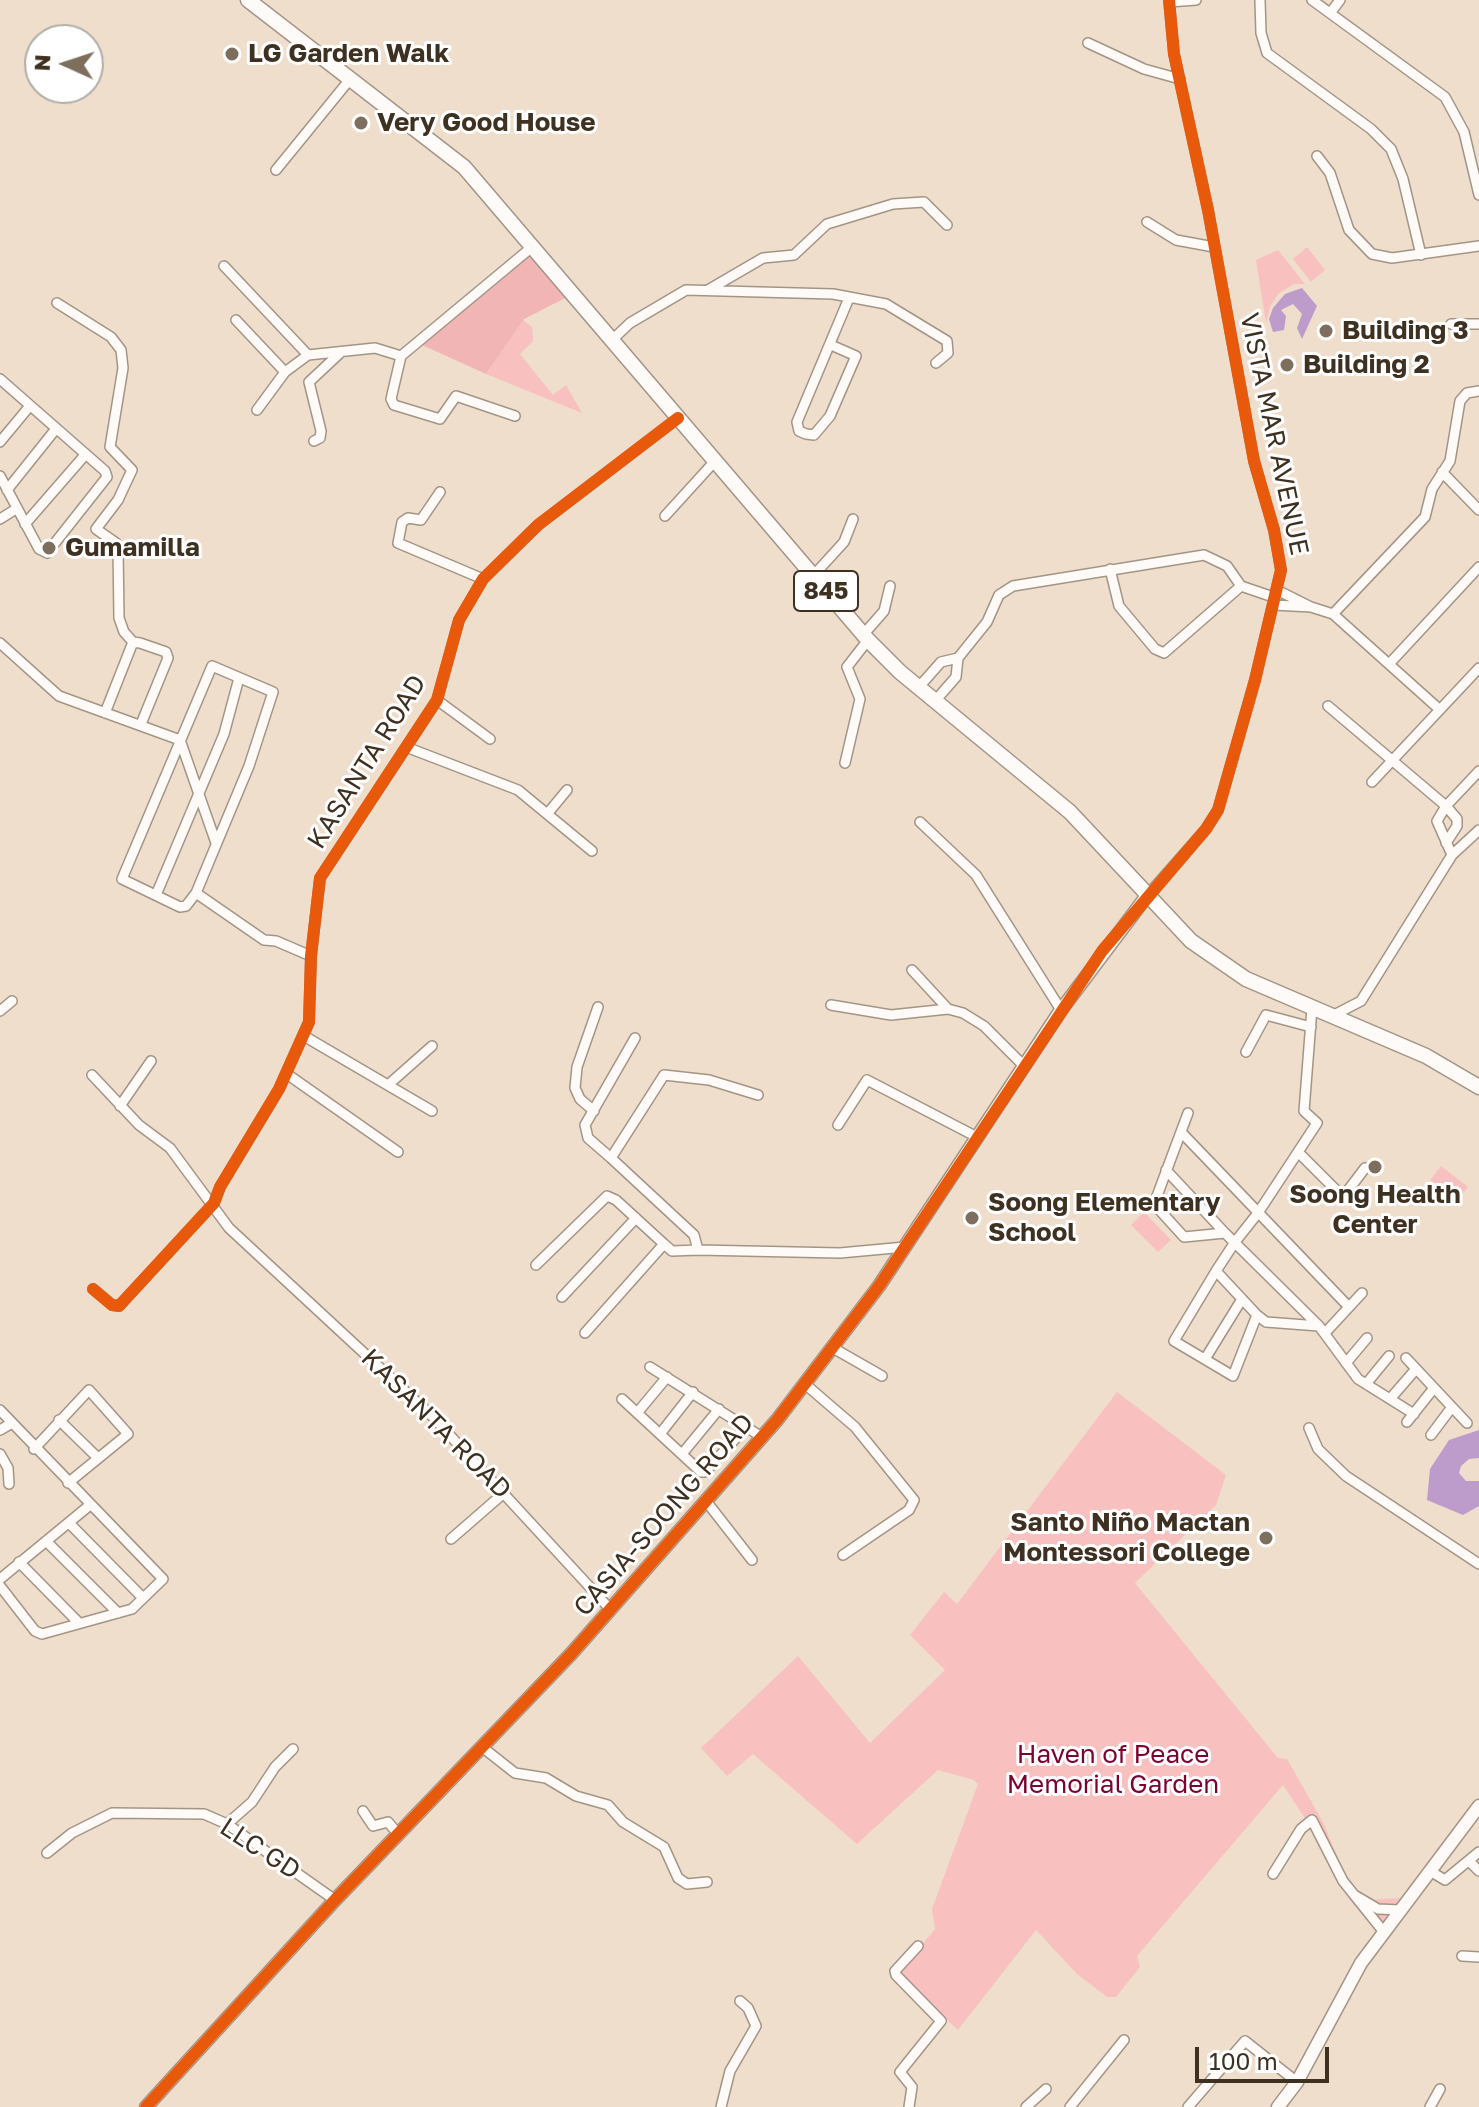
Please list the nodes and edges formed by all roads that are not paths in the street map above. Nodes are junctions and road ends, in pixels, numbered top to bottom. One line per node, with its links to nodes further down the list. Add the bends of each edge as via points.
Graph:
1 (248, 0): 9 (main road, 845)
2 (1196, 0): 6 (street)
3 (1260, 0): 19 (street, via 1267,53 1391,149)
4 (1312, 0): 7 (street)
5 (1340, 0): 7 (street)
6 (1169, 1): 10 (street, VISTA MAR AVENUE)
7 (1331, 12): 13 (street, via 1445,97 1464,132)
8 (1088, 43): 10 (street)
9 (351, 78): 12 (street); 17 (main road, 845, via 459,163)
10 (1180, 79): 18 (street, VISTA MAR AVENUE)
11 (1317, 156): 19 (street, via 1330,173 1345,222 1361,246 1385,258)
12 (276, 170)
13 (1479, 195)
14 (1147, 222): 18 (street, via 1176,240)
15 (947, 225): 21 (street, via 924,202 893,204 827,224 794,255 763,258)
16 (1479, 246): 19 (street)
17 (532, 247): 27 (main road, 845); 31 (street)
18 (1214, 247): 61 (street, VISTA MAR AVENUE, via 1254,461 1280,556)
19 (1421, 255)
20 (224, 266): 30 (street)
21 (708, 290): 22 (street); 27 (street, via 678,294)
22 (849, 298): 28 (street); 32 (street, via 886,304 947,341 948,353)
23 (57, 303): 65 (street, via 111,337 121,350 123,368 110,447 132,470 96,529 118,549 119,618)
24 (236, 320): 33 (street)
25 (1451, 324): 26 (street)
26 (1479, 324)
27 (611, 341): 39 (main road, 845)
28 (831, 345): 28 (street, via 856,356 830,416 814,435 806,434 797,422)
29 (340, 353): 30 (street); 31 (street, via 375,348); 41 (street, via 309,382 321,431)
30 (308, 355): 33 (street)
31 (401, 356): 38 (street, via 394,405 440,419 456,396)
32 (936, 363)
33 (285, 372): 37 (street)
34 (0, 378): 36 (street)
35 (1479, 391): 45 (street, via 1460,401 1450,461)
36 (29, 407): 40 (street); 42 (street)
37 (257, 410)
38 (515, 416)
39 (678, 418): 44 (main road, 845); 58 (street, KASANTA ROAD, via 538,525)
40 (55, 430): 43 (street); 47 (street)
41 (314, 441)
42 (0, 442)
43 (85, 455): 54 (street); 54 (street, via 107,478 47,553)
44 (715, 461): 51 (street); 57 (main road, 845)
45 (1442, 472): 50 (street); 63 (street, via 1425,517)
46 (0, 476): 47 (street)
47 (7, 490): 49 (street)
48 (440, 492): 58 (street, via 421,520 402,522 398,543)
49 (16, 509): 52 (street); 54 (street)
50 (1479, 510)
51 (665, 516)
52 (0, 519)
53 (853, 519): 57 (street, via 844,542)
54 (25, 524)
55 (1479, 567): 68 (street)
56 (1110, 569): 60 (street, via 1204,555 1227,566); 60 (street, via 1119,606 1164,653); 67 (street, via 1013,586 999,595 987,622)
57 (813, 576): 64 (main road, 845)
58 (483, 579): 72 (street, KASANTA ROAD, via 459,620)
59 (890, 586): 64 (street, via 884,611)
60 (1241, 586): 61 (street)
61 (1276, 598): 62 (street); 62 (street); 97 (street, VISTA MAR AVENUE, via 1218,810)
62 (1311, 607): 63 (street)
63 (1333, 614): 68 (street)
64 (866, 637): 71 (main road, 845); 82 (street, via 847,667 860,699)
65 (133, 642): 76 (street); 77 (street, via 168,655)
66 (0, 643): 76 (street, via 59,696)
67 (958, 658): 71 (street, via 941,662); 73 (street, via 956,677)
68 (1390, 663): 75 (street)
69 (1479, 668): 75 (street)
70 (239, 678): 79 (street, via 212,666); 86 (street, via 224,734); 91 (street, via 273,692)
71 (918, 688): 73 (main road, 845)
72 (437, 700): 78 (street); 80 (street, KASANTA ROAD)
73 (935, 701): 97 (main road, 845, via 1070,812)
74 (1328, 706): 81 (street)
75 (1439, 709): 81 (street)
76 (105, 713): 77 (street)
77 (141, 724): 79 (street)
78 (490, 739)
79 (180, 740): 86 (street); 96 (street, via 122,879)
80 (406, 747): 88 (street, via 518,790); 98 (street, KASANTA ROAD, via 320,878)
81 (1391, 761): 84 (street); 87 (street)
82 (845, 763)
83 (1479, 771): 87 (street)
84 (1372, 782)
85 (567, 790): 88 (street)
86 (197, 791): 91 (street); 96 (street)
87 (1446, 806): 92 (street, via 1437,821); 92 (street, via 1457,826)
88 (548, 813): 93 (street)
89 (920, 822): 105 (street, via 976,875)
90 (1479, 830): 94 (street)
91 (216, 843): 95 (street)
92 (1446, 843): 94 (street)
93 (592, 851)
94 (1452, 855): 107 (street, via 1366,994)
95 (196, 893): 96 (street, via 180,907); 98 (street, via 264,940)
96 (156, 895)
97 (1146, 897): 103 (main road, 845, via 1215,959); 105 (street, CASIA-SOONG ROAD)
98 (311, 956): 109 (street, KASANTA ROAD, via 312,1006)
99 (912, 970): 104 (street)
100 (12, 1001): 106 (street)
101 (831, 1005): 104 (street, via 891,1015)
102 (598, 1007): 122 (street, via 575,1088)
103 (1312, 1008): 107 (main road, 845); 108 (street)
104 (948, 1009): 114 (street, via 972,1017)
105 (1061, 1010): 114 (street, CASIA-SOONG ROAD)
106 (0, 1011)
107 (1332, 1016): 118 (main road, 845, via 1426,1056)
108 (1311, 1027): 112 (street, via 1266,1015); 128 (street, via 1304,1111 1317,1123)
109 (304, 1036): 115 (street, KASANTA ROAD); 117 (street)
110 (635, 1038): 122 (street)
111 (432, 1046): 117 (street)
112 (1246, 1052)
113 (151, 1061): 120 (street)
114 (1024, 1066): 126 (street, CASIA-SOONG ROAD)
115 (287, 1074): 127 (street); 132 (street, KASANTA ROAD)
116 (92, 1075): 120 (street)
117 (388, 1085): 121 (street)
118 (1479, 1087)
119 (758, 1095): 129 (street, via 709,1080 664,1075)
120 (120, 1106): 132 (street, via 170,1148)
121 (432, 1111)
122 (594, 1111): 129 (street, via 585,1125 588,1138)
123 (1188, 1113): 125 (street)
124 (838, 1125): 126 (street, via 867,1080)
125 (1181, 1132): 131 (street); 133 (street)
126 (977, 1137): 138 (street, CASIA-SOONG ROAD)
127 (398, 1152)
128 (1298, 1152): 130 (street, via 1343,1197); 133 (street)
129 (611, 1158): 139 (street, via 694,1235)
130 (1365, 1168)
131 (1166, 1170): 135 (street); 135 (street, via 1154,1204 1181,1235)
132 (214, 1203): 142 (street, via 119,1306); 185 (street, KASANTA ROAD, via 229,1228 401,1386)
133 (1258, 1213): 136 (street); 146 (street)
134 (636, 1218): 137 (street); 140 (street, via 616,1200 603,1198); 144 (street)
135 (1225, 1233): 136 (street)
136 (1235, 1242): 141 (street); 148 (street)
137 (664, 1244): 139 (street, via 672,1251); 149 (street)
138 (905, 1247): 139 (street, via 840,1253); 151 (street, CASIA-SOONG ROAD)
139 (698, 1250)
140 (536, 1265)
141 (1216, 1271): 145 (street); 154 (street, via 1174,1341)
142 (93, 1289)
143 (1362, 1293): 146 (street)
144 (562, 1297)
145 (1242, 1299): 147 (street); 154 (street)
146 (1349, 1307): 148 (street)
147 (1257, 1315): 148 (street, via 1266,1322); 154 (street, via 1233,1376)
148 (1322, 1330): 155 (street)
149 (585, 1333)
150 (1367, 1338): 155 (street)
151 (833, 1348): 158 (street); 160 (street, CASIA-SOONG ROAD)
152 (1389, 1356): 161 (street)
153 (1406, 1358): 157 (street)
154 (1205, 1359)
155 (1346, 1363): 161 (street)
156 (650, 1367): 159 (street)
157 (1416, 1369): 162 (street); 165 (street)
158 (882, 1376)
159 (667, 1377): 163 (street); 169 (street)
160 (805, 1384): 178 (street, CASIA-SOONG ROAD); 191 (street, via 855,1427 914,1500 909,1510)
161 (1366, 1384): 165 (street)
162 (1434, 1388): 165 (street, via 1410,1418); 166 (street)
163 (693, 1392): 167 (street); 176 (street)
164 (622, 1399): 169 (street)
165 (1390, 1399)
166 (1452, 1407): 172 (street); 177 (street)
167 (719, 1409): 173 (street); 181 (street)
168 (0, 1410): 171 (street)
169 (637, 1413): 176 (street)
170 (59, 1420): 179 (street); 182 (street); 182 (street, via 89,1390 128,1434)
171 (12, 1423): 175 (street); 179 (street)
172 (1467, 1423)
173 (747, 1426): 178 (street); 181 (street, via 705,1472)
174 (1309, 1428): 194 (street, via 1318,1449 1346,1476)
175 (0, 1430)
176 (660, 1434): 181 (street)
177 (1431, 1435)
178 (762, 1437): 186 (street, CASIA-SOONG ROAD)
179 (34, 1449): 183 (street)
180 (0, 1454): 184 (street)
181 (682, 1454)
182 (98, 1458): 183 (street)
183 (68, 1483): 187 (street)
184 (9, 1484)
185 (505, 1492): 189 (street); 198 (street, KASANTA ROAD)
186 (706, 1501): 192 (street); 198 (street, CASIA-SOONG ROAD)
187 (90, 1505): 188 (street); 197 (street, via 163,1579)
188 (69, 1523): 190 (street); 197 (street)
189 (451, 1539)
190 (46, 1541): 193 (street); 199 (street)
191 (843, 1555)
192 (752, 1560)
193 (19, 1562): 195 (street); 200 (street)
194 (1479, 1564)
195 (0, 1579)
196 (0, 1586): 200 (street, via 37,1633)
197 (143, 1598): 199 (street)
198 (610, 1609): 201 (street, CASIA-SOONG ROAD)
199 (118, 1613): 200 (street)
200 (79, 1623)
201 (482, 1747): 206 (street, CASIA-SOONG ROAD); 213 (street, via 515,1773 546,1778 587,1801 608,1805 623,1822 664,1847 678,1878 687,1884)
202 (293, 1749): 205 (street, via 252,1802)
203 (1479, 1806): 210 (street)
204 (363, 1811): 206 (street, via 373,1826 388,1822)
205 (227, 1824): 208 (street, LLC GD, via 204,1814 112,1813); 215 (street, LLC GD)
206 (398, 1834): 215 (street, CASIA-SOONG ROAD)
207 (1479, 1852): 209 (street)
208 (47, 1853)
209 (1470, 1862): 210 (street, via 1445,1880); 211 (street)
210 (1430, 1871): 216 (street)
211 (1479, 1871)
212 (1273, 1874): 214 (street, via 1312,1820)
213 (707, 1882)
214 (1353, 1894): 216 (street, via 1378,1909); 217 (street)
215 (335, 1900): 226 (street, CASIA-SOONG ROAD)
216 (1400, 1910): 217 (street)
217 (1383, 1931): 223 (street)
218 (918, 1946): 228 (street, via 896,1975 941,2021 900,2072 912,2087)
219 (1462, 1956): 220 (street)
220 (1479, 1957)
221 (740, 2001): 227 (street, via 756,2026 730,2071)
222 (1124, 2040): 230 (street)
223 (1297, 2082): 231 (street, via 1249,2040); 232 (street)
224 (1046, 2089): 229 (street)
225 (1440, 2089): 233 (street)
226 (146, 2107)
227 (721, 2107)
228 (909, 2107)
229 (1026, 2107)
230 (1070, 2107)
231 (1188, 2107)
232 (1278, 2107)
233 (1430, 2107)

